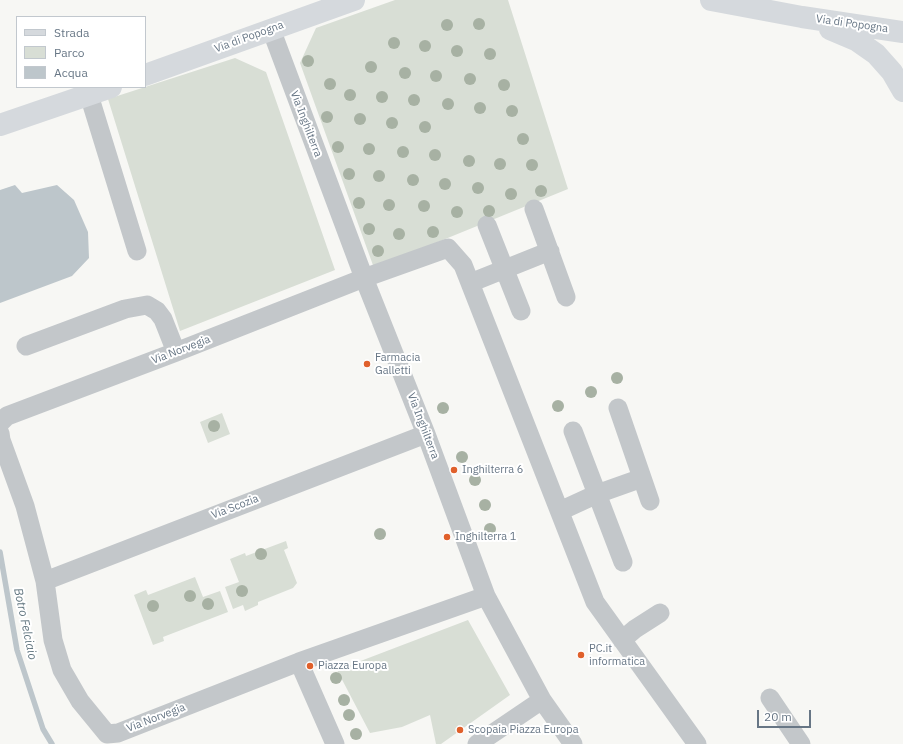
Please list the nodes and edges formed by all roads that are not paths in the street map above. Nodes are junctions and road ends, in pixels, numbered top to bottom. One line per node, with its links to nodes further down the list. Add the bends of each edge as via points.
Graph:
1 (354, 0): 4 (main road, Via di Popogna)
2 (711, 0): 3 (main road, Via di Popogna)
3 (802, 17): 5 (main road, Via di Popogna); 8 (main road, Via di Popogna, via 866,46 884,62)
4 (271, 29): 6 (main road, Via di Popogna); 16 (street, Via Inghilterra)
5 (903, 32)
6 (146, 75)
7 (108, 88): 9 (main road)
8 (903, 91)
9 (89, 95): 10 (main road); 13 (street)
10 (0, 124)
11 (534, 209): 14 (street)
12 (487, 225): 15 (street)
13 (137, 252)
14 (550, 252): 15 (street); 18 (street)
15 (504, 269): 17 (street); 19 (street)
16 (364, 278): 17 (street, Via Norvegia, via 448,248 463,265); 21 (street, Via Norvegia); 26 (street, Via Inghilterra)
17 (470, 283): 30 (street)
18 (566, 297)
19 (521, 311)
20 (26, 346): 21 (street, via 126,308 147,305 157,311 163,319)
21 (176, 352): 23 (street, Via Norvegia, via 7,416)
22 (618, 408): 27 (street)
23 (0, 423)
24 (574, 431): 28 (street)
25 (0, 433): 32 (street, Via Norvegia, via 25,506)
26 (426, 434): 32 (street, Via Scozia); 33 (street, Via Inghilterra)
27 (642, 478): 28 (street); 29 (street)
28 (597, 494): 30 (street); 31 (street)
29 (650, 501)
30 (560, 511): 35 (street, via 595,602)
31 (623, 562)
32 (45, 581): 39 (street, Via Norvegia, via 52,640 62,670 80,701)
33 (486, 596): 36 (street, Via Norvegia); 38 (street, Via Inghilterra)
34 (660, 614): 35 (street)
35 (622, 640): 43 (street)
36 (299, 662): 39 (street, Via Norvegia); 40 (street)
37 (770, 698): 44 (street)
38 (542, 700): 41 (street); 42 (street, Via Inghilterra)
39 (108, 739)
40 (334, 744)
41 (477, 744)
42 (573, 744)
43 (697, 744)
44 (801, 744)

